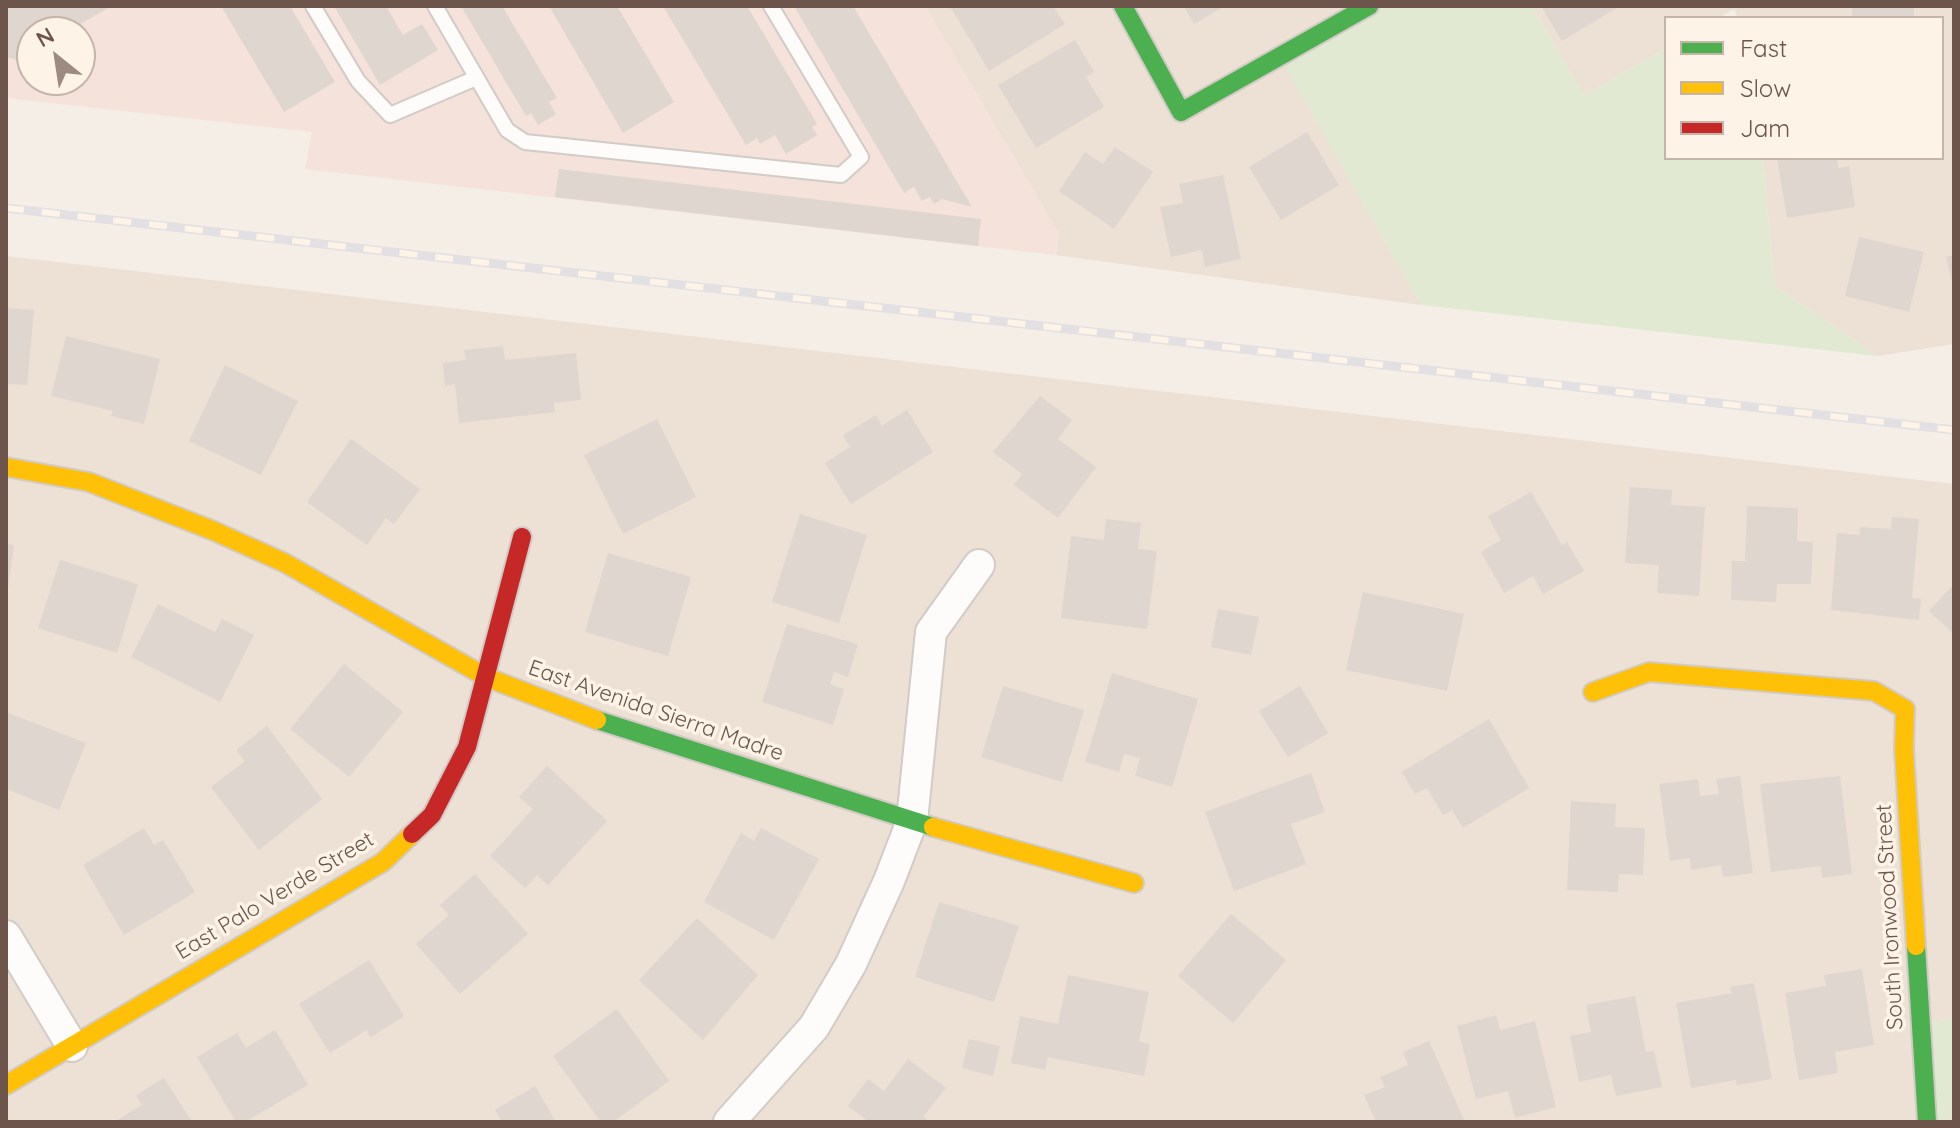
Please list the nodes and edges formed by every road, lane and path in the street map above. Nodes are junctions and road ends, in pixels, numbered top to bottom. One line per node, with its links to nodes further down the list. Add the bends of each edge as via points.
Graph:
1 (313, 6): 6 (lane, via 358,81 390,115)
2 (435, 6): 6 (lane)
3 (771, 6): 6 (lane, via 861,157 841,175 525,142 507,130)
4 (1123, 6): 5 (street, via 1181,112)
5 (1369, 6)
6 (476, 78)
7 (6, 467): 10 (street, East Avenida Sierra Madre, via 89,482 201,525 285,563)
8 (522, 537): 10 (street, East Palo Verde Street)
9 (979, 565): 12 (street, via 931,632)
10 (486, 677): 12 (street, East Avenida Sierra Madre, via 562,709); 15 (street, East Palo Verde Street, via 467,747 432,815 383,862)
11 (1593, 692): 18 (street, South Ironwood Street, via 1649,672 1874,691 1905,709)
12 (912, 821): 13 (street, East Avenida Sierra Madre); 17 (street, via 851,964 814,1027)
13 (1134, 883)
14 (6, 936): 15 (street)
15 (72, 1046): 16 (street, East Palo Verde Street)
16 (6, 1085)
17 (729, 1122)
18 (1927, 1122)

